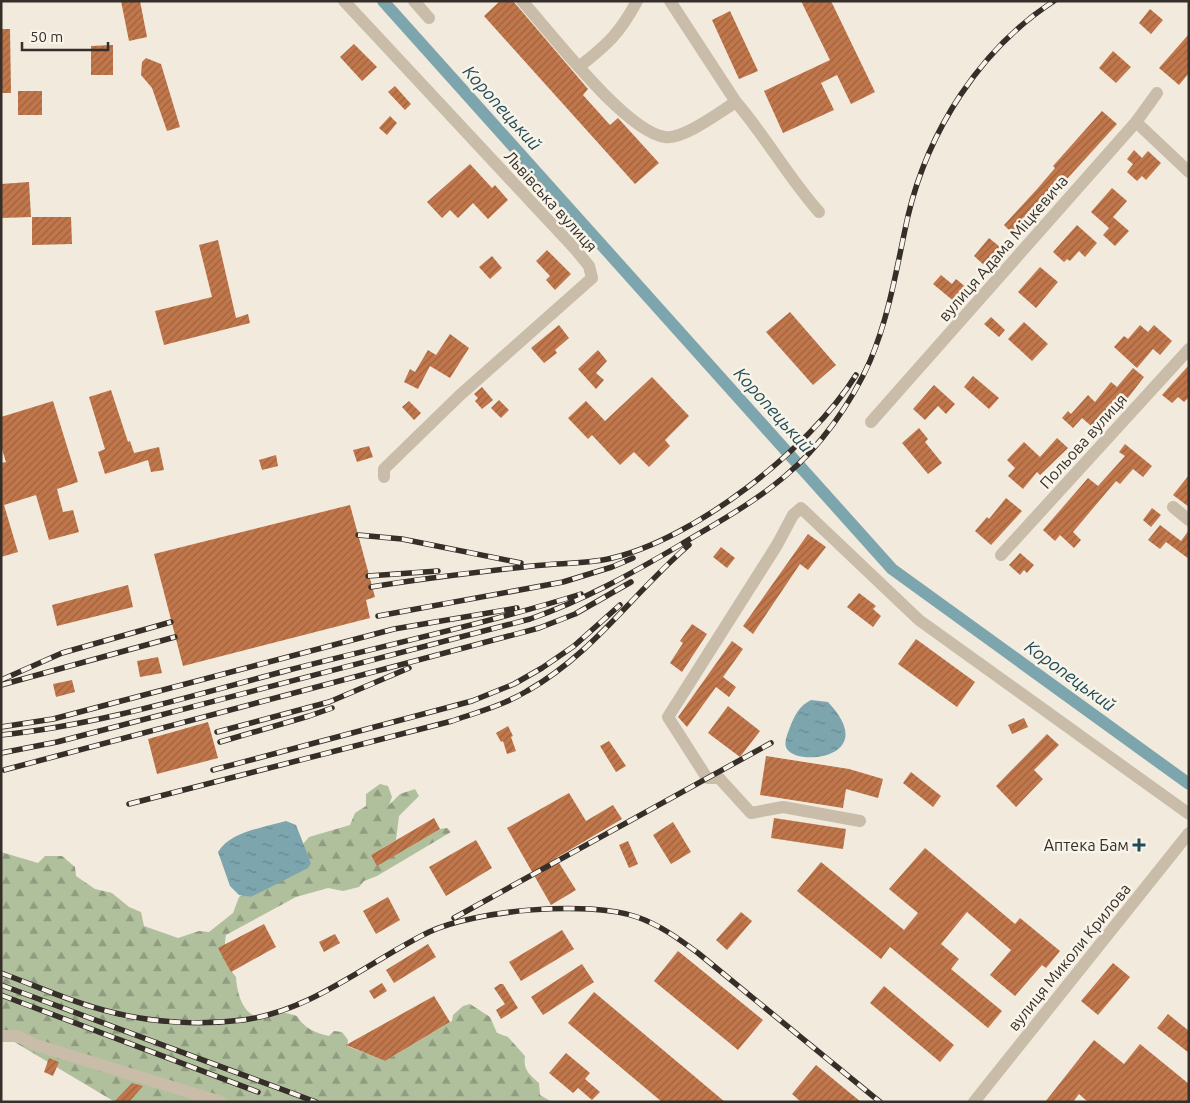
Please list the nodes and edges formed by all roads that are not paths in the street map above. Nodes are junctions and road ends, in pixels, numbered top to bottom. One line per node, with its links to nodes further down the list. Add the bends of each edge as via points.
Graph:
1 (344, 1): 15 (street, Львівська вулиця, via 576,250 589,266 592,278 394,457 384,469)
2 (414, 1): 6 (street)
3 (522, 1): 7 (street)
4 (637, 1): 7 (street, via 624,27)
5 (670, 1): 9 (street)
6 (429, 18)
7 (580, 66): 9 (street, via 635,122 666,138 681,135)
8 (1157, 93): 10 (street, вулиця Адама Міцкевича)
9 (736, 102): 12 (street)
10 (1136, 122): 11 (street); 14 (street, вулиця Адама Міцкевича)
11 (1189, 172)
12 (819, 212)
13 (1189, 349): 18 (street, Польова вулиця)
14 (871, 422)
15 (384, 477)
16 (1173, 507): 17 (street)
17 (1189, 520)
18 (1001, 555)
19 (1189, 814): 20 (street, via 920,620 801,508 668,717 707,778 719,778 752,813 783,808)
20 (860, 821)
21 (1189, 832): 24 (street, вулиця Миколи Крилова)
22 (1, 1036): 23 (street, via 17,1036 36,1045)
23 (220, 1102)
24 (974, 1102)

